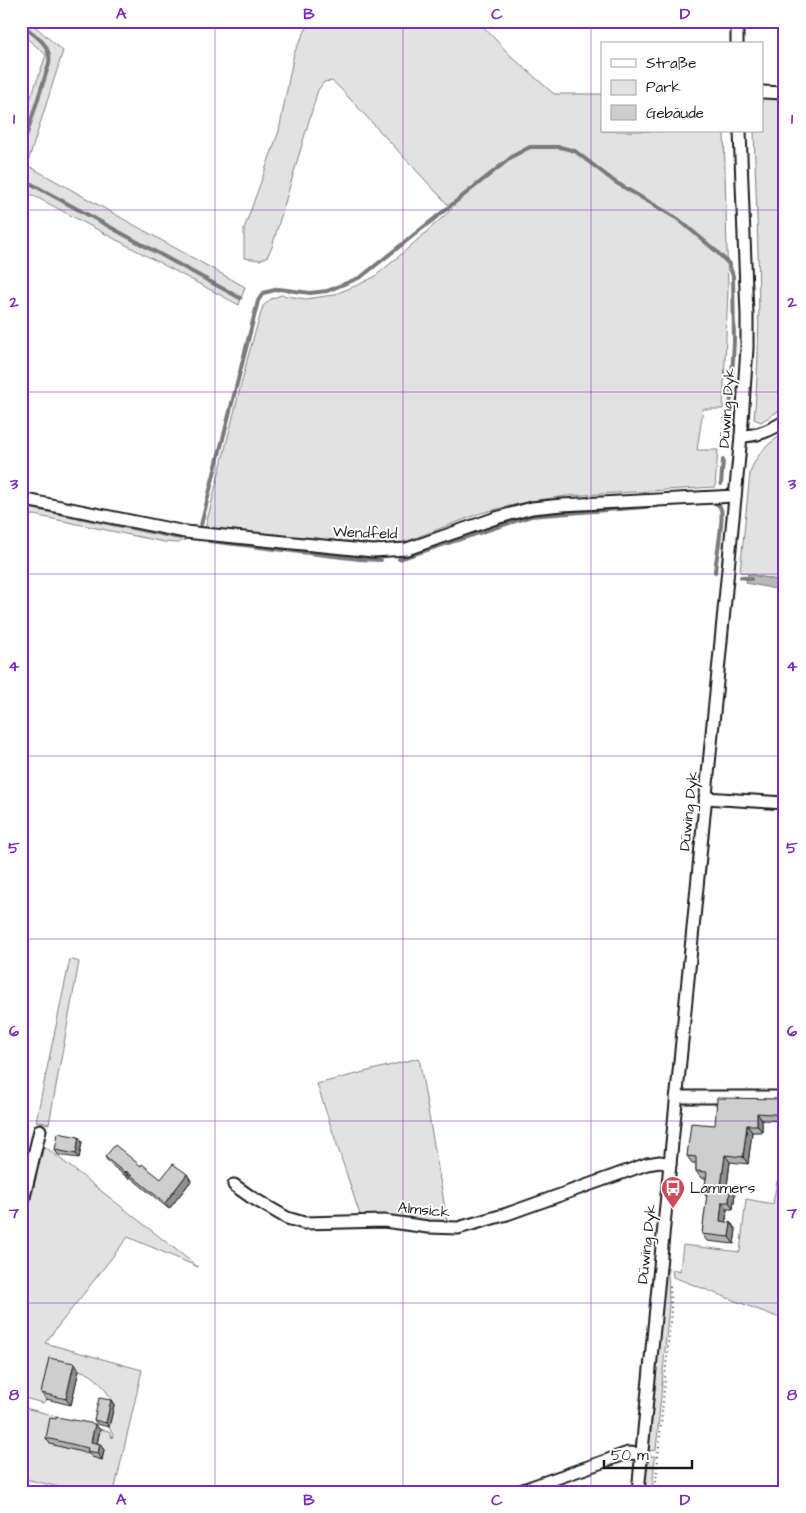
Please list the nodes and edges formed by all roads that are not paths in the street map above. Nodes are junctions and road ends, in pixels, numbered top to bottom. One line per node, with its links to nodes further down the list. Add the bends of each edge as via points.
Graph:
1 (737, 21): 2 (street)
2 (737, 42)
3 (764, 92): 4 (street)
4 (785, 94)
5 (740, 132): 7 (street, Düwing Dyk, via 747,315)
6 (785, 421): 7 (street, via 763,433)
7 (741, 436): 8 (street, Düwing Dyk)
8 (735, 496): 9 (street, Wendfeld, via 532,508 407,549 373,551 184,532); 10 (street, Düwing Dyk)
9 (21, 500)
10 (706, 798): 11 (street); 12 (street, Düwing Dyk)
11 (785, 803)
12 (676, 1097): 13 (street); 15 (street, Düwing Dyk)
13 (785, 1097)
14 (40, 1130): 17 (street)
15 (670, 1164): 16 (street, Almsick, via 646,1164 507,1214 458,1228 384,1221 304,1222 287,1218); 18 (street, Düwing Dyk)
16 (234, 1185)
17 (21, 1209)
18 (642, 1454): 19 (street, via 628,1453); 20 (street, Düwing Dyk)
19 (517, 1492)
20 (638, 1492)

